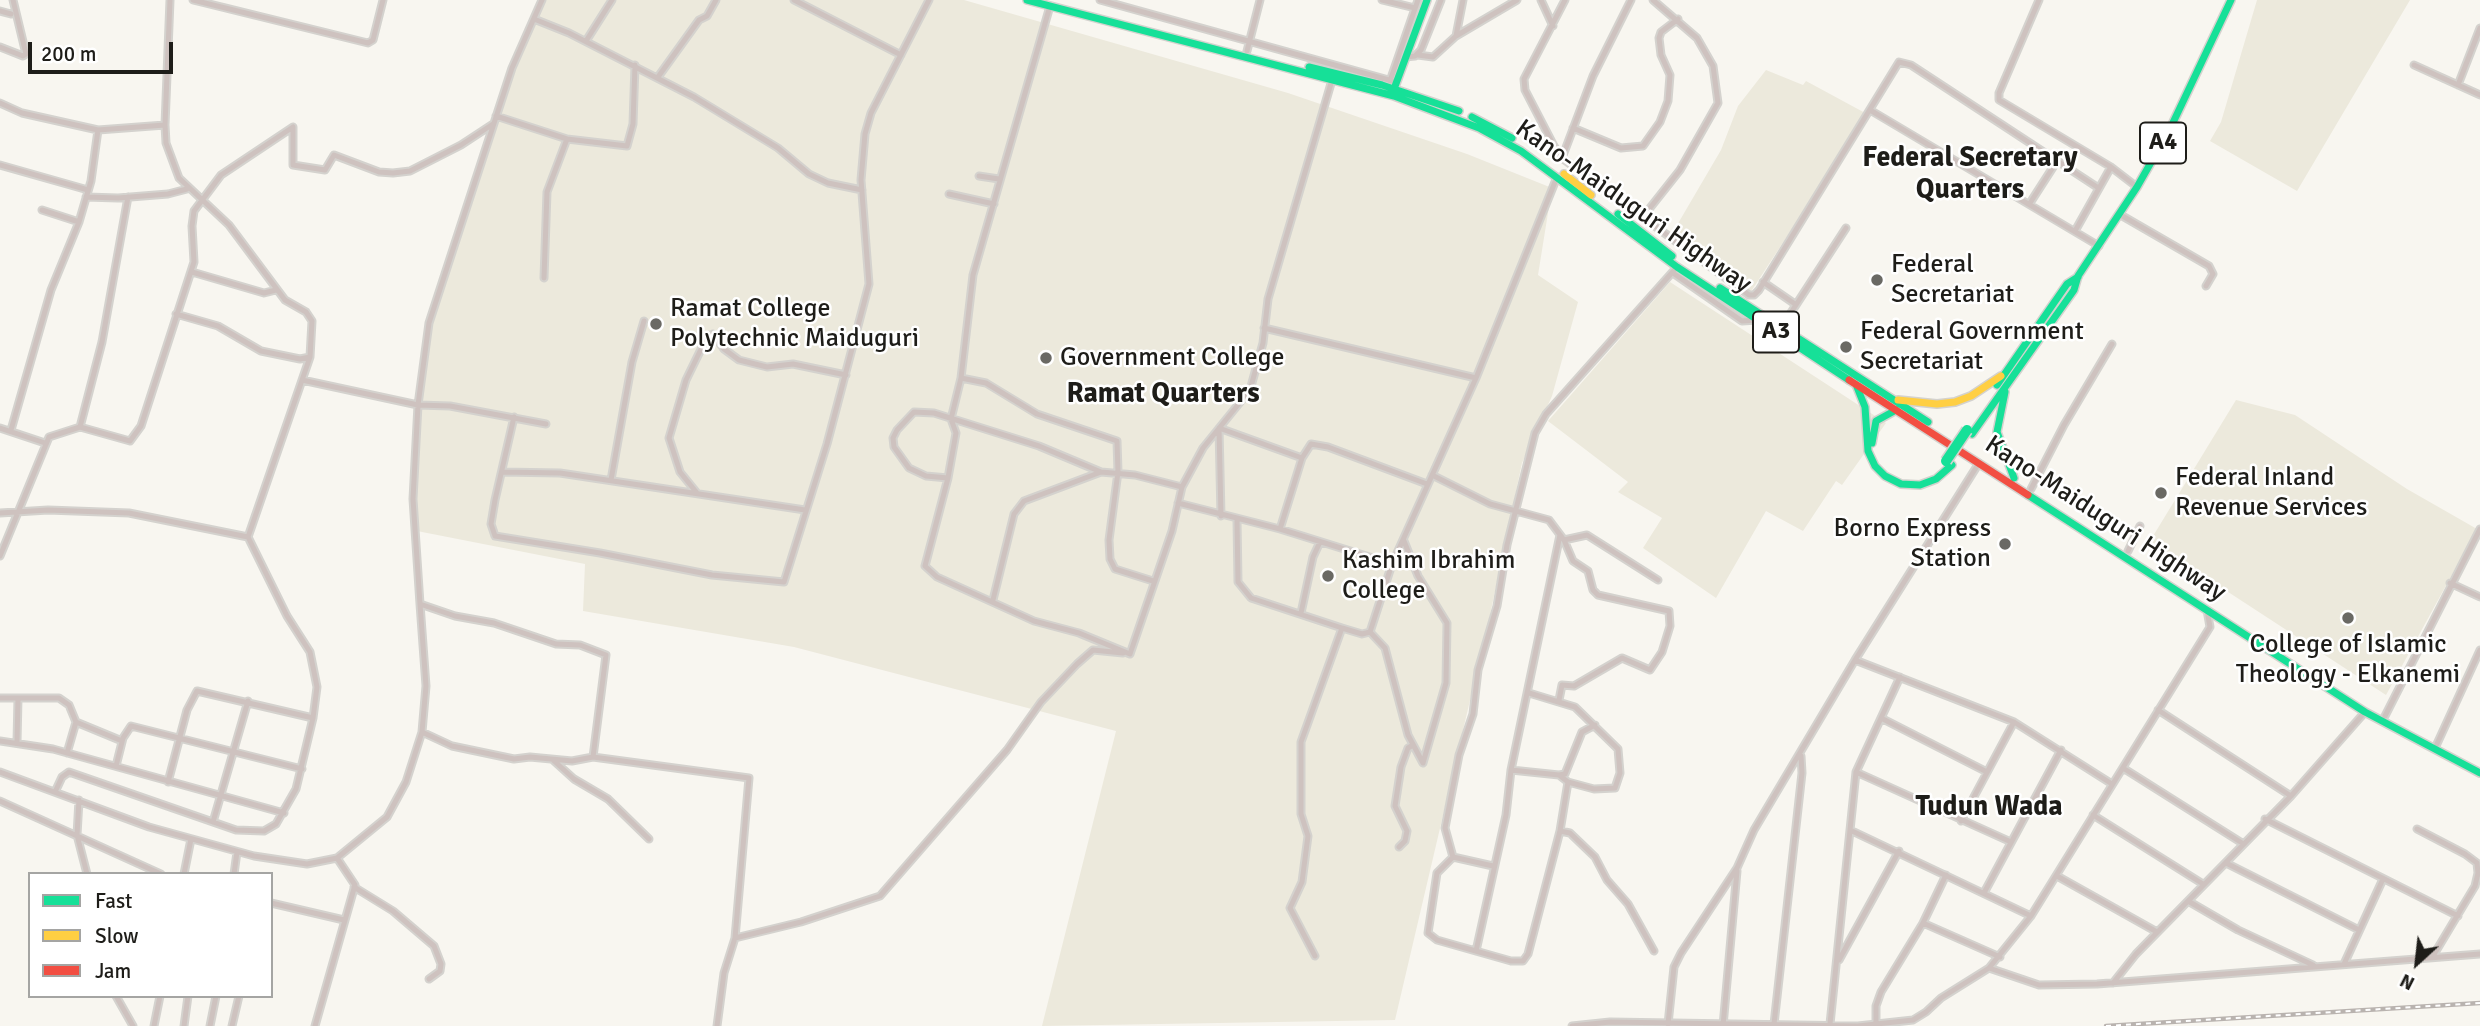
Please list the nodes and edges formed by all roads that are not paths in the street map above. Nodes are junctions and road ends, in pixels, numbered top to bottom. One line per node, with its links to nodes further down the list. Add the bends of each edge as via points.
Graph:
1 (13, 0): 35 (street, via 26,52 23,56)
2 (170, 0): 54 (street)
3 (193, 0): 4 (street, via 368,43 373,40)
4 (383, 0)
5 (542, 0): 29 (street)
6 (612, 0): 34 (street)
7 (716, 0): 44 (street)
8 (794, 0): 39 (street)
9 (929, 0): 39 (street)
10 (1027, 0): 25 (main road, Kano-Maiduguri Highway / A3)
11 (1100, 0): 36 (street)
12 (1260, 0): 36 (street)
13 (1382, 0): 26 (street)
14 (1418, 0): 26 (street)
15 (1427, 0): 41 (main road)
16 (1441, 0): 40 (street)
17 (1464, 0): 33 (street)
18 (1517, 0): 33 (street)
19 (1541, 0): 31 (street)
20 (1565, 0): 31 (street)
21 (1631, 0): 55 (street)
22 (1653, 0): 30 (street)
23 (2039, 0): 61 (street, via 1999,100)
24 (2231, 0): 66 (main road, A4, via 2171,129)
25 (1049, 3): 36 (main road, Kano-Maiduguri Highway / A3); 45 (main road, Kano-Maiduguri Highway / A3); 64 (street)
26 (1415, 8): 46 (street)
27 (0, 11): 28 (street)
28 (11, 14)
29 (534, 19): 34 (street); 52 (street)
30 (1678, 19): 55 (street, via 1659,38 1670,75 1668,101 1643,146 1621,148); 77 (street, via 1697,38 1713,66 1718,103 1680,170)
31 (1553, 26): 58 (street, via 1524,86)
32 (2480, 28): 37 (street)
33 (1456, 36): 40 (street, via 1433,57)
34 (586, 41): 42 (street)
35 (0, 47)
36 (1248, 47): 46 (main road, Kano-Maiduguri Highway / A3)
37 (2472, 50): 38 (street); 47 (street)
38 (2480, 53)
39 (901, 55): 68 (street, via 871,113 865,134)
40 (1418, 55): 41 (street)
41 (1405, 58): 46 (main road)
42 (635, 65): 44 (street); 57 (street, via 629,144)
43 (2414, 65): 47 (street)
44 (658, 77): 68 (street, via 754,132 809,174)
45 (1332, 80): 63 (main road, Kano-Maiduguri Highway / A3, via 1464,120); 91 (street, via 1268,299)
46 (1394, 84): 92 (main road, Kano-Maiduguri Highway / A3, via 1510,137)
47 (2458, 85): 49 (street)
48 (2480, 85): 49 (street)
49 (2478, 94)
50 (0, 103): 56 (street, via 22,113)
51 (1870, 110): 59 (street, via 1903,61); 73 (street); 85 (street)
52 (496, 117): 53 (street); 57 (street)
53 (493, 124): 72 (street, via 410,171 393,173 334,155 325,170 293,165 293,127 221,175); 101 (street, via 429,323)
54 (165, 125): 56 (street); 67 (street, via 166,143)
55 (1573, 128): 58 (street)
56 (99, 130): 69 (street)
57 (568, 139): 84 (street, via 547,192)
58 (1562, 158): 77 (street)
59 (2057, 161): 65 (street); 73 (street)
60 (0, 165): 69 (street)
61 (2110, 167): 65 (street); 66 (street)
62 (979, 176): 64 (street)
63 (1557, 177): 82 (main road, Kano-Maiduguri Highway / A3); 98 (street)
64 (999, 179): 74 (street)
65 (2097, 187): 80 (street)
66 (2137, 187): 76 (main road, A4)
67 (187, 188): 71 (street); 72 (street)
68 (862, 190): 95 (street, via 869,284)
69 (87, 193): 71 (street); 78 (street)
70 (949, 194): 74 (street)
71 (128, 197): 107 (street, via 102,342)
72 (201, 199): 83 (street, via 192,226); 87 (street, via 229,225)
73 (2030, 203): 80 (street)
74 (994, 204): 97 (street, via 968,300)
75 (42, 210): 78 (street)
76 (2119, 214): 81 (main road, A4); 86 (street, via 2209,266 2213,274)
77 (1642, 218): 85 (street, via 1749,295 1755,295)
78 (79, 222): 109 (street, via 51,290)
79 (1846, 228): 88 (street)
80 (2075, 231): 81 (street)
81 (2099, 246): 96 (main road, A4, via 2067,284)
82 (1675, 270): 92 (main road, Kano-Maiduguri Highway / A3); 127 (street, via 1546,414 1531,443)
83 (192, 272): 87 (street, via 264,293); 89 (street)
84 (544, 278)
85 (1763, 282): 88 (street)
86 (2206, 286)
87 (276, 290): 94 (street, via 312,321)
88 (1795, 304): 92 (street)
89 (176, 314): 94 (street, via 218,326 261,351); 107 (street, via 150,406 133,440)
90 (644, 321): 120 (street)
91 (1264, 328): 98 (street); 108 (street, via 1250,390)
92 (1779, 330): 100 (main road, Kano-Maiduguri Highway / A3); 102 (main road, Kano-Maiduguri Highway / A3)
93 (2112, 344): 123 (street)
94 (310, 357): 99 (street)
95 (846, 375): 124 (street, via 793,364 768,367 739,360 713,334 686,380 669,438 680,472); 126 (street)
96 (2008, 375): 102 (main road, via 1955,402); 112 (main road, A4); 119 (main road, via 1997,432)
97 (961, 378): 104 (street); 116 (street, via 986,383 1063,425 1114,439)
98 (1476, 378): 117 (street)
99 (302, 380): 101 (street); 135 (street)
100 (1855, 384): 102 (main road, Kano-Maiduguri Highway / A3); 112 (main road, A4, via 1865,407 1868,451 1885,476 1901,484 1920,485 1936,479)
101 (418, 405): 103 (street); 147 (street, via 413,499)
102 (1895, 405): 112 (main road, A4, via 1879,418 1872,432 1873,449 1881,464 1901,477 1914,479); 113 (main road, Kano-Maiduguri Highway / A3); 119 (main road, Kano-Maiduguri Highway / A3)
103 (514, 417): 105 (street); 114 (street)
104 (951, 419): 115 (street, via 1039,446); 118 (street, via 956,433); 118 (street, via 919,410 907,417 893,438 909,468 926,476)
105 (546, 424)
106 (0, 428): 109 (street)
107 (80, 428): 110 (street, via 55,433)
108 (1219, 428): 111 (street); 122 (street); 130 (street)
109 (11, 430): 110 (street)
110 (45, 443): 129 (street)
111 (1302, 458): 121 (street, via 1311,444 1328,447); 133 (street)
112 (1949, 463)
113 (1979, 463): 148 (main road, Kano-Maiduguri Highway / A3); 156 (street)
114 (502, 472): 120 (street, via 533,470); 126 (street, via 491,524 495,536 712,575 784,582)
115 (1101, 472): 116 (street); 146 (street, via 1024,501 1017,509)
116 (1118, 472): 122 (street); 143 (street, via 1110,559 1115,569)
117 (1432, 475): 121 (street); 127 (street)
118 (948, 478): 146 (street, via 925,566 937,577)
119 (2014, 478): 123 (main road, Kano-Maiduguri Highway / A3)
120 (611, 480): 124 (street)
121 (1427, 484): 137 (street)
122 (1182, 487): 125 (street)
123 (2031, 489): 139 (main road, Kano-Maiduguri Highway / A3)
124 (697, 493): 126 (street)
125 (1178, 503): 130 (street); 143 (street)
126 (805, 510)
127 (1514, 512): 136 (street, via 1549,520); 218 (street, via 1445,828)
128 (0, 513): 129 (street)
129 (16, 513): 135 (street, via 129,513); 140 (street)
130 (1221, 516): 131 (street)
131 (1237, 520): 133 (street); 149 (street, via 1238,582 1251,598)
132 (2140, 526): 139 (street)
133 (1280, 529): 138 (street)
134 (2480, 529): 144 (street)
135 (248, 537): 166 (street, via 310,652 317,687)
136 (1562, 537): 142 (street, via 1587,535); 158 (street); 161 (street, via 1573,561 1588,571 1598,595 1669,611 1670,618 1662,652 1650,670 1622,658 1574,685 1562,685)
137 (1404, 541): 141 (street); 176 (street, via 1418,576 1447,623 1446,683 1423,763)
138 (1320, 542): 141 (street); 149 (street)
139 (2128, 551): 165 (main road, Kano-Maiduguri Highway / A3)
140 (0, 556)
141 (1392, 564): 153 (street)
142 (1657, 580)
143 (1153, 581): 155 (street)
144 (2450, 583): 145 (street); 165 (street)
145 (2480, 597)
146 (993, 600): 155 (street, via 1034,621)
147 (420, 604): 171 (street, via 426,686); 182 (street, via 606,655)
148 (2207, 610): 150 (main road, Kano-Maiduguri Highway / A3); 151 (street)
149 (1301, 613): 152 (street)
150 (2226, 622): 151 (street); 164 (main road, Kano-Maiduguri Highway / A3)
151 (2210, 627): 163 (street)
152 (1342, 628): 153 (street); 246 (street, via 1301,742 1301,814 1308,836 1302,882 1290,908)
153 (1370, 632): 176 (street, via 1385,648)
154 (2480, 650): 177 (street)
155 (1130, 654): 242 (street, via 1093,650 1077,664 880,896)
156 (1855, 660): 157 (street); 181 (street)
157 (1900, 677): 167 (street); 169 (street)
158 (1530, 693): 161 (street); 188 (street)
159 (0, 698): 160 (street)
160 (18, 698): 168 (street, via 59,698 69,705); 175 (street)
161 (1559, 700): 170 (street)
162 (248, 701): 166 (street); 172 (street, via 197,691); 179 (street)
163 (2158, 710): 186 (street); 199 (street)
164 (2365, 712): 192 (main road, Kano-Maiduguri Highway / A3); 199 (street)
165 (2385, 716): 177 (main road, Kano-Maiduguri Highway / A3)
166 (313, 718): 187 (street)
167 (1881, 718): 190 (street); 191 (street)
168 (76, 722): 174 (street); 180 (street)
169 (2014, 722): 178 (street); 191 (street)
170 (1595, 725): 193 (street, via 1582,732 1565,774); 195 (street, via 1620,754 1617,784 1594,789)
171 (422, 732): 183 (street, via 485,754); 219 (street, via 406,782 387,817)
172 (179, 739): 174 (street, via 131,726); 179 (street); 194 (street)
173 (0, 741): 175 (street)
174 (122, 741): 184 (street)
175 (17, 742): 180 (street)
176 (1413, 745): 215 (street, via 1401,767 1395,806 1407,831)
177 (2437, 746): 185 (main road, Kano-Maiduguri Highway / A3)
178 (2061, 750): 196 (street); 213 (street)
179 (234, 752): 187 (street); 198 (street)
180 (67, 753): 184 (street)
181 (1801, 756): 222 (street, via 1755,830); 261 (street)
182 (593, 757): 183 (street); 242 (street, via 749,778)
183 (553, 760): 212 (street, via 608,799)
184 (116, 766): 194 (street)
185 (2480, 767)
186 (2123, 768): 196 (street); 214 (street)
187 (302, 769): 202 (street)
188 (1511, 771): 193 (street); 221 (street)
189 (0, 772): 197 (street)
190 (1856, 772): 205 (street); 208 (street)
191 (1987, 772): 205 (street)
192 (2480, 773)
193 (1559, 775): 195 (street)
194 (167, 782): 198 (street)
195 (1568, 782): 209 (street)
196 (2112, 785): 203 (street)
197 (55, 792): 200 (street); 206 (street, via 69,772)
198 (221, 796): 202 (street); 206 (street)
199 (2291, 796): 204 (street)
200 (79, 800): 210 (street); 211 (street)
201 (0, 802): 210 (street)
202 (284, 813): 206 (street, via 264,831 236,830)
203 (2093, 815): 228 (street); 230 (street)
204 (2265, 819): 214 (street); 229 (street)
205 (1961, 821): 213 (street)
206 (213, 822)
207 (2417, 829): 231 (street, via 2477,863)
208 (1850, 830): 216 (street); 249 (street)
209 (1560, 831): 243 (street, via 1528,954 1523,961 1511,961); 244 (street, via 1570,833 1595,857)
210 (77, 835): 223 (street); 224 (street)
211 (191, 839): 217 (street); 225 (street)
212 (649, 839)
213 (2011, 842): 233 (street)
214 (2242, 843): 220 (street)
215 (1399, 847)
216 (1899, 851): 227 (street); 249 (street)
217 (237, 852): 219 (street, via 307,864); 226 (street)
218 (1453, 857): 221 (street); 243 (street, via 1437,873 1429,933 1437,940)
219 (337, 858): 232 (street)
220 (2226, 863): 230 (street); 240 (street)
221 (1493, 866): 243 (street)
222 (1738, 868): 260 (street, via 1674,967); 272 (street)
223 (86, 872)
224 (157, 872)
225 (184, 872)
226 (234, 872)
227 (1946, 875): 233 (street); 239 (street)
228 (2057, 876): 236 (street); 241 (street)
229 (2383, 879): 237 (street); 240 (street)
230 (2203, 884): 234 (street)
231 (2477, 886): 237 (street)
232 (354, 887): 238 (street); 253 (street, via 393,911 434,946 442,964)
233 (1985, 891): 236 (street)
234 (2188, 901): 241 (street); 251 (street)
235 (273, 903): 238 (street)
236 (2031, 916): 248 (street)
237 (2458, 916): 247 (street)
238 (344, 920): 269 (street)
239 (1923, 923): 248 (street); 263 (street, via 1881,992)
240 (2359, 930): 250 (street)
241 (2157, 932): 254 (street)
242 (735, 938): 270 (street, via 724,973)
243 (1476, 951)
244 (1654, 951)
245 (2480, 954): 247 (street)
246 (1315, 956)
247 (2432, 956): 250 (street)
248 (2000, 957): 252 (street)
249 (1837, 963): 262 (street)
250 (2344, 964): 251 (street)
251 (2316, 966): 254 (street)
252 (1989, 968): 254 (street, via 2039,985); 263 (street, via 1913,1020)
253 (429, 979)
254 (2113, 983)
255 (117, 998): 264 (street)
256 (160, 998): 265 (street)
257 (188, 998): 266 (street)
258 (216, 998): 267 (street)
259 (239, 998): 268 (street)
260 (1668, 1024): 271 (street); 272 (street)
261 (1774, 1024): 262 (street); 272 (street)
262 (1830, 1024): 263 (street)
263 (1876, 1025)
264 (133, 1026)
265 (154, 1026)
266 (184, 1026)
267 (210, 1026)
268 (232, 1026)
269 (315, 1026)
270 (717, 1026)
271 (1572, 1026)
272 (1723, 1026)

